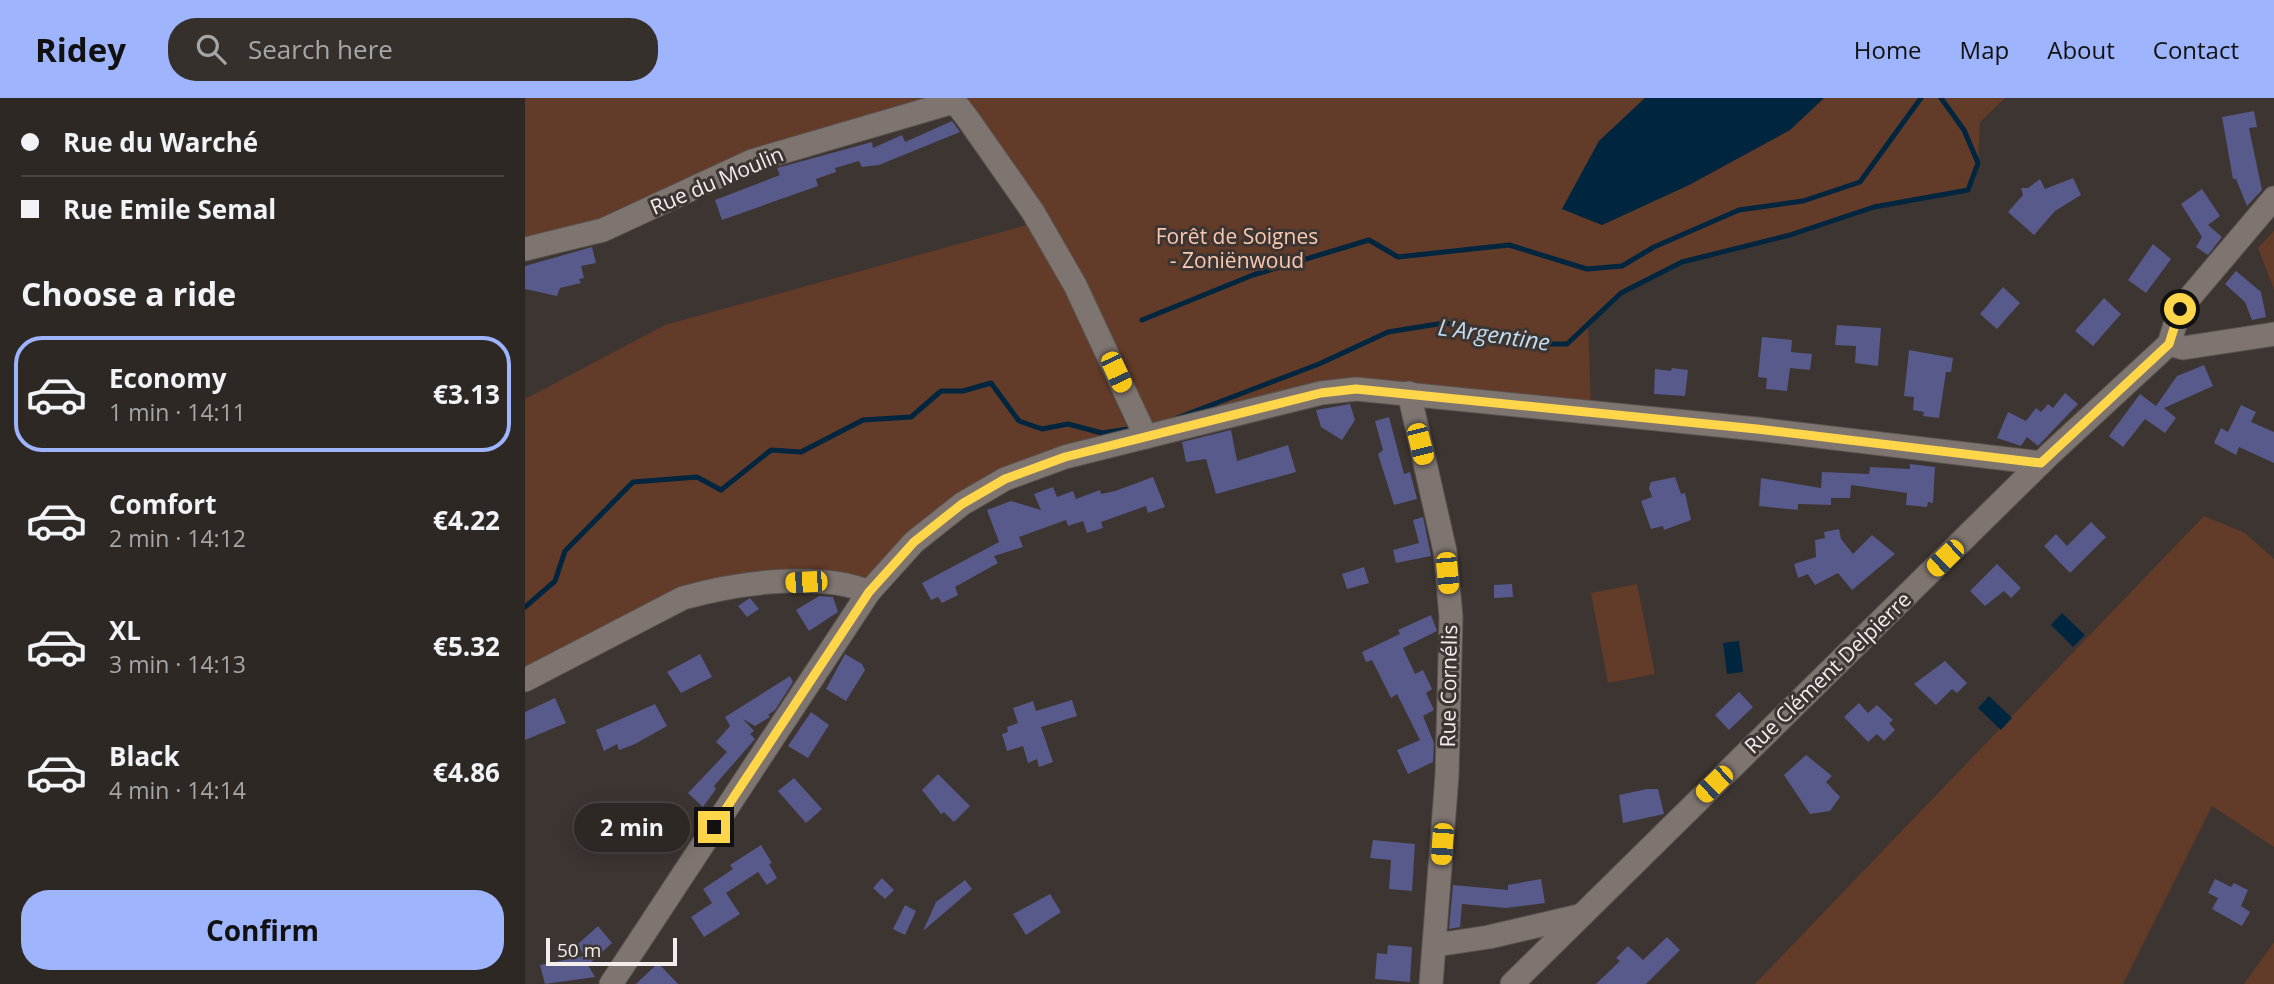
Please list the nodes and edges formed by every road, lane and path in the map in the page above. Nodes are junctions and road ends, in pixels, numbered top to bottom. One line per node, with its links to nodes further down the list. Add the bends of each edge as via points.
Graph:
1 (2274, 198): 4 (street, via 2180,309)
2 (525, 248): 6 (street, Rue du Moulin, via 603,230 752,161 950,103 968,119 1033,212 1075,285)
3 (2274, 334): 4 (street, via 2183,348)
4 (2169, 344): 7 (street, Rue Clément Delpierre)
5 (1409, 393): 6 (street, via 1356,389 1321,393); 7 (street); 11 (street, Rue Cornélis, via 1445,551 1451,617)
6 (1146, 437): 8 (street, via 1065,457 1005,479 962,504 914,542)
7 (2041, 463): 10 (street, Rue Clément Delpierre)
8 (869, 592): 9 (street, via 830,581 706,592 683,598); 12 (street)
9 (525, 680)
10 (1579, 916): 11 (street); 14 (street, Rue Clément Delpierre)
11 (1436, 945): 13 (street, Rue Cornélis)
12 (611, 984)
13 (1431, 984)
14 (1511, 984)

